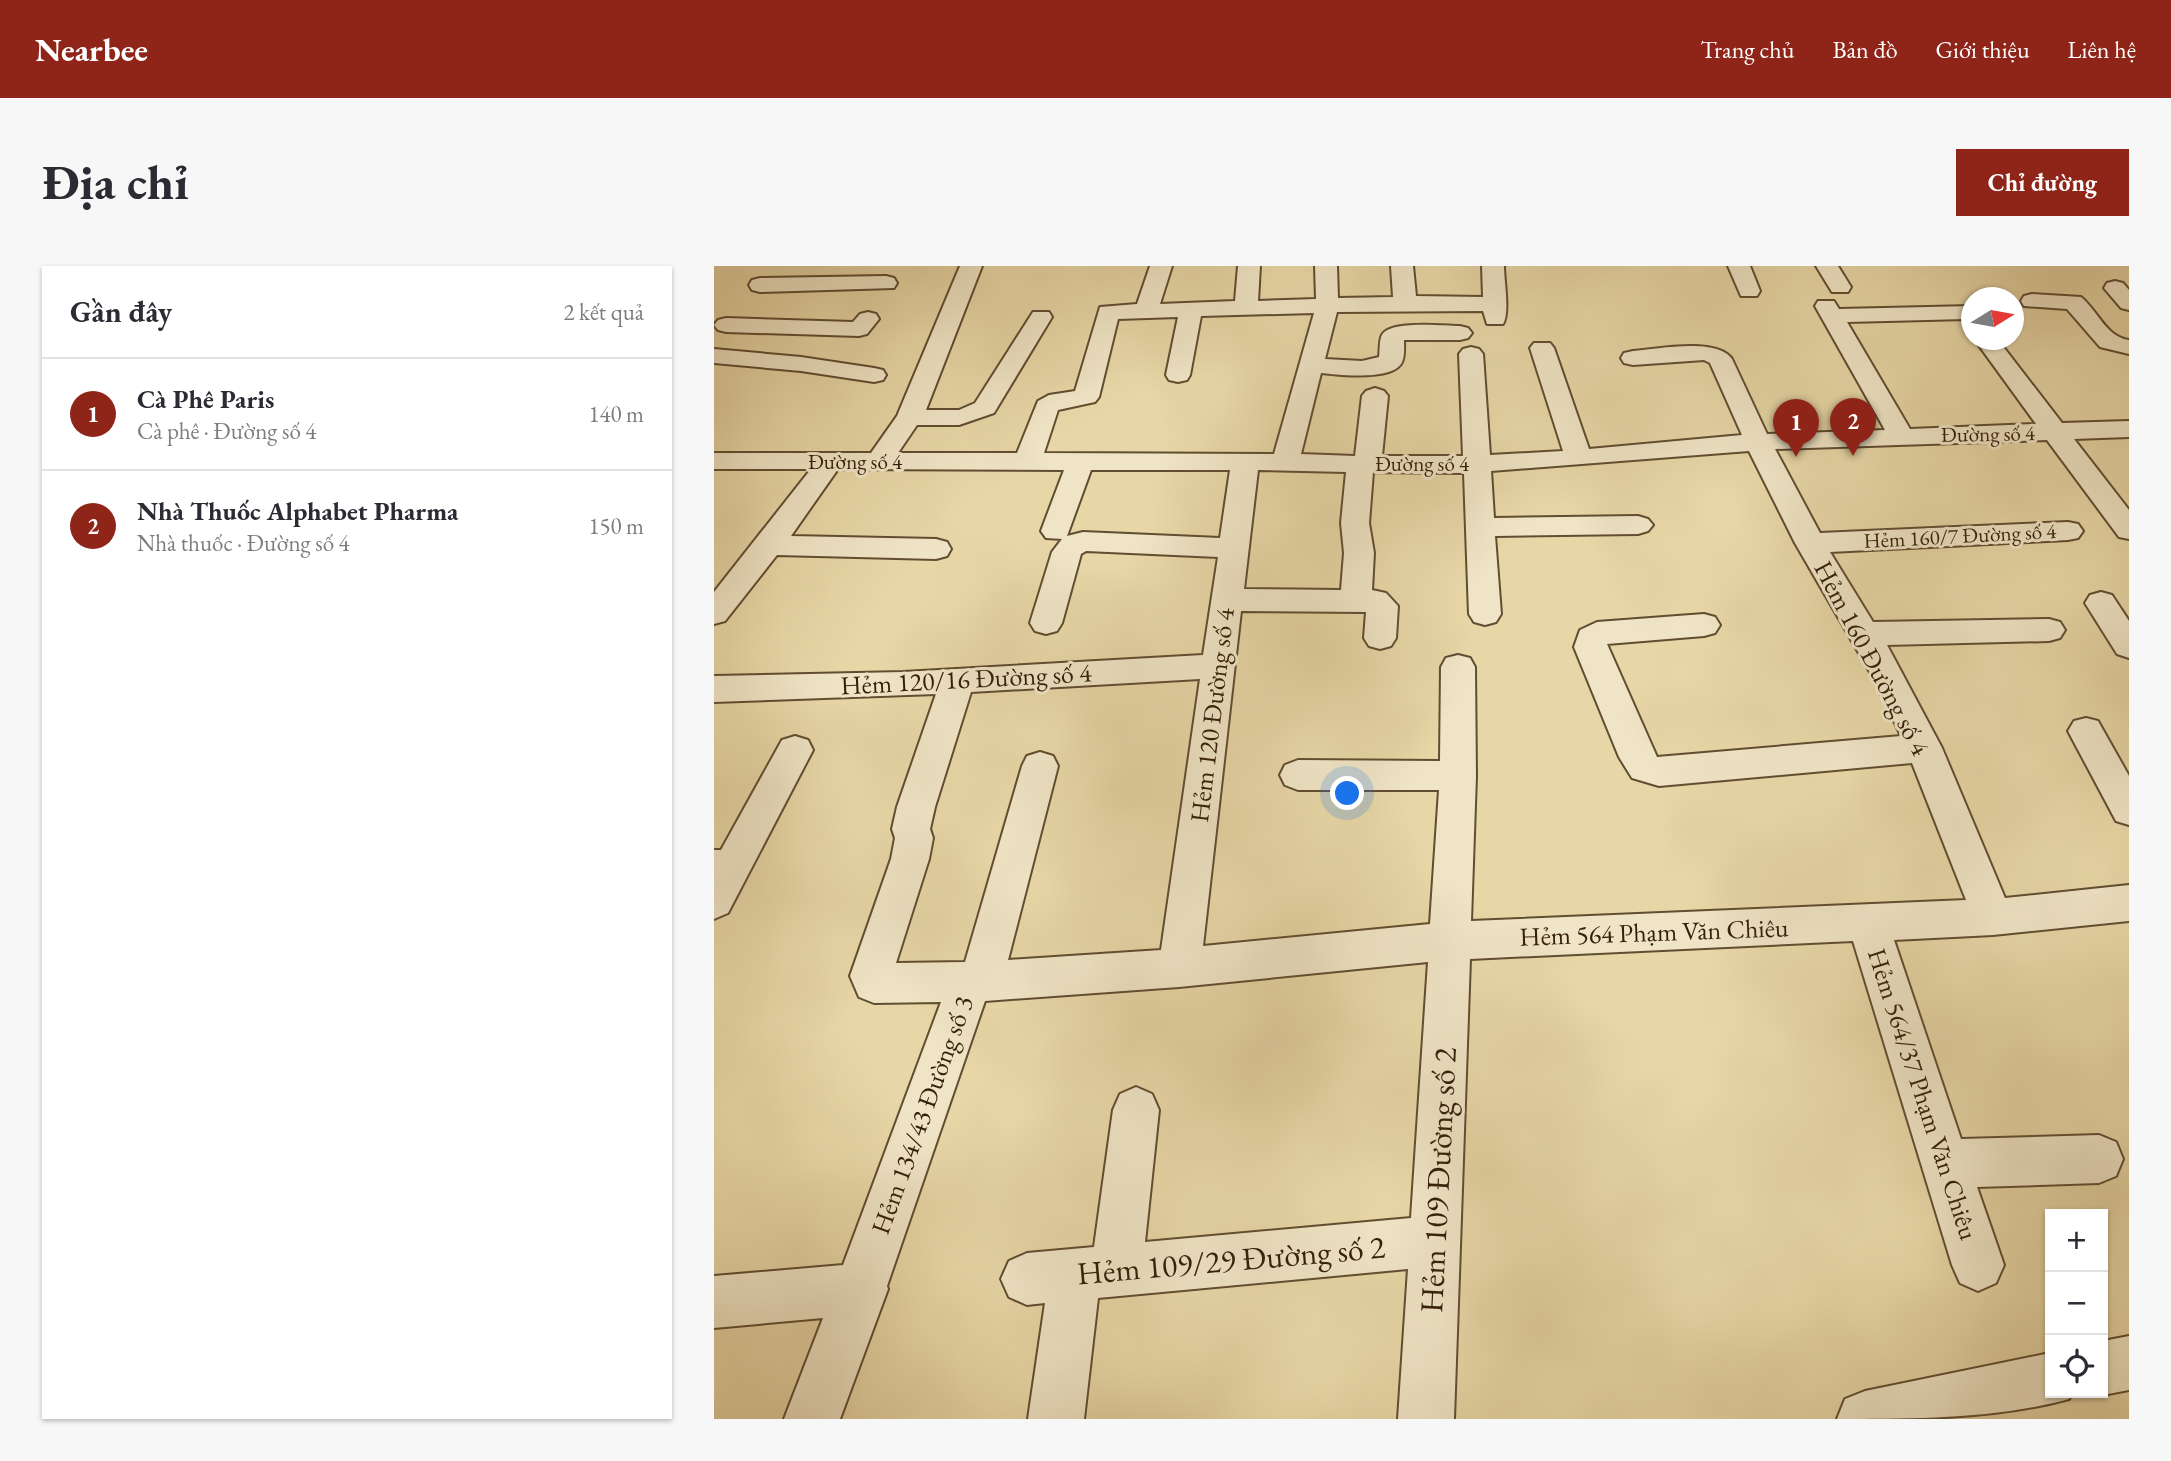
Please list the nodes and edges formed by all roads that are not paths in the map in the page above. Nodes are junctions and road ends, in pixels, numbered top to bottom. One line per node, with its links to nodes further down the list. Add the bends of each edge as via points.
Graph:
1 (777, 266): 20 (street)
2 (971, 266): 34 (street)
3 (1161, 266): 21 (street)
4 (1249, 266): 18 (street)
5 (1326, 266): 17 (street)
6 (1402, 266): 14 (street)
7 (1493, 266): 14 (street, via 1496,311)
8 (1740, 266): 12 (street)
9 (1828, 266): 15 (street)
10 (886, 283): 11 (street)
11 (829, 284): 16 (street); 20 (street)
12 (1749, 291)
13 (2032, 301): 25 (street, via 2073,302 2106,342)
14 (1405, 303): 17 (street)
15 (1832, 303): 22 (street); 37 (street)
16 (814, 305)
17 (1327, 307): 18 (street); 30 (street)
18 (1247, 309): 19 (street)
19 (1191, 310): 21 (street); 32 (street)
20 (738, 311): 24 (street, via 859,328)
21 (1146, 311): 43 (street, via 1108,312 1086,397 1047,406)
22 (1961, 311)
23 (1041, 317): 34 (street, via 985,408 976,415)
24 (869, 319)
25 (2129, 347)
26 (1542, 348): 39 (street)
27 (1993, 350): 35 (street)
28 (714, 356): 31 (street)
29 (1633, 358): 38 (street, Hẻm 160 Đường số 4, via 1714,355 1720,359)
30 (1311, 365): 46 (street); 48 (street, via 1382,366 1391,361 1393,336 1402,332 1466,343)
31 (874, 375)
32 (1178, 375)
33 (1375, 396): 47 (street)
34 (910, 417): 42 (street)
35 (2053, 432): 36 (street, Đường số 4); 37 (street, Đường số 4); 51 (street)
36 (2127, 433)
37 (1901, 435): 38 (street, Đường số 4)
38 (1758, 442): 39 (street, Đường số 4); 54 (street, Hẻm 160 Đường số 4)
39 (1579, 458): 48 (street, Đường số 4)
40 (714, 461): 41 (street, Đường số 4)
41 (830, 462): 42 (street, Đường số 4); 55 (street)
42 (878, 462): 43 (street, Đường số 4)
43 (1028, 462): 44 (street, Đường số 4)
44 (1080, 462): 45 (street, Đường số 4); 52 (street)
45 (1245, 462): 46 (street, Đường số 4); 56 (street, Hẻm 120 Đường số 4)
46 (1285, 462): 47 (street, Đường số 4)
47 (1364, 464): 48 (street, Đường số 4); 59 (street, via 1355,523 1359,553)
48 (1478, 464): 50 (street)
49 (1637, 525): 50 (street)
50 (1481, 527): 62 (street)
51 (2129, 530)
52 (1056, 531)
53 (2068, 531): 54 (street, Hẻm 160/7 Đường số 4)
54 (1810, 543): 66 (street, Hẻm 160 Đường số 4)
55 (769, 545): 57 (street); 61 (street)
56 (1234, 548): 58 (street, Hẻm 120 Đường số 4); 63 (street, via 1083,541 1073,545)
57 (936, 549)
58 (1227, 600): 59 (street); 69 (street, Hẻm 120 Đường số 4)
59 (1356, 601): 67 (street, via 1380,602)
60 (2101, 603): 68 (street)
61 (714, 613)
62 (1485, 614)
63 (1046, 624)
64 (1704, 625): 74 (street, via 1597,633 1591,638 1590,647 1645,768 1659,772)
65 (2049, 630): 66 (street)
66 (1864, 634): 74 (street, Hẻm 160 Đường số 4)
67 (1380, 638)
68 (2129, 646)
69 (1219, 666): 71 (street, Hẻm 120/16 Đường số 4); 85 (street, Hẻm 120 Đường số 4)
70 (1458, 667): 78 (street, Hẻm 109 Đường số 2)
71 (958, 681): 72 (street, Hẻm 120/16 Đường số 4); 86 (street, via 916,807 910,859 871,976 874,983)
72 (714, 689)
73 (2086, 731): 79 (street)
74 (1923, 748): 82 (street, Hẻm 160 Đường số 4)
75 (795, 750): 80 (street)
76 (1040, 766): 86 (street)
77 (1298, 775): 78 (street)
78 (1458, 776): 84 (street, Hẻm 109 Đường số 2)
79 (2129, 810)
80 (720, 878)
81 (2126, 912): 82 (street, Hẻm 564 Phạm Văn Chiêu)
82 (1993, 917): 83 (street, Hẻm 564 Phạm Văn Chiêu)
83 (1868, 923): 84 (street, Hẻm 564 Phạm Văn Chiêu); 89 (street, Hẻm 564/37 Phạm Văn Chiêu)
84 (1450, 941): 85 (street, Hẻm 564 Phạm Văn Chiêu); 90 (street, Hẻm 109 Đường số 2)
85 (1179, 968): 86 (street, Hẻm 134/43 Đường số 3)
86 (975, 981): 93 (street, Hẻm 134/43 Đường số 3, via 916,1126)
87 (1136, 1110): 92 (street)
88 (2099, 1159): 89 (street)
89 (1945, 1164): 91 (street, Hẻm 564/37 Phạm Văn Chiêu)
90 (1435, 1241): 92 (street, Hẻm 109/29 Đường số 2); 100 (street, Hẻm 109 Đường số 2)
91 (1978, 1265)
92 (1072, 1275): 99 (street)
93 (862, 1289): 94 (street); 98 (street, Hẻm 134/43 Đường số 3)
94 (714, 1302)
95 (2129, 1363): 96 (street)
96 (2108, 1367)
97 (2045, 1381): 101 (street)
98 (813, 1419)
99 (1056, 1419)
100 (1426, 1419)
101 (1865, 1419)

